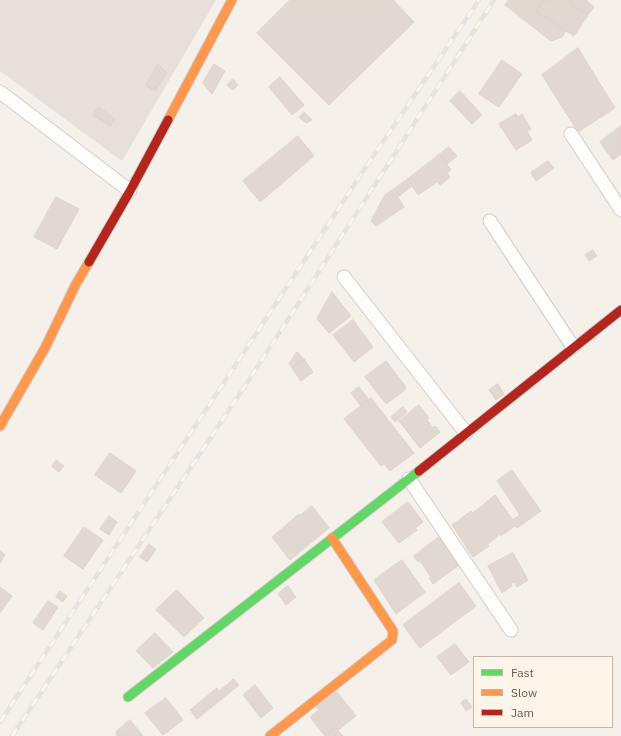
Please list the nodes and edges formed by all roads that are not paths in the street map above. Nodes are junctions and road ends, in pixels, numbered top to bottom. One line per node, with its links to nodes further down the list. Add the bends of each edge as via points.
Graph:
1 (232, 0): 4 (street)
2 (0, 92): 4 (street)
3 (571, 134): 5 (street)
4 (130, 191): 10 (street, via 76,284 45,348)
5 (621, 210)
6 (490, 221): 9 (street)
7 (344, 277): 11 (street)
8 (621, 310): 9 (street)
9 (573, 347): 11 (street)
10 (0, 426)
11 (466, 433): 12 (street)
12 (409, 478): 13 (street); 14 (street)
13 (332, 538): 15 (street); 16 (street, via 393,630 392,640)
14 (511, 630)
15 (128, 697)
16 (270, 736)

